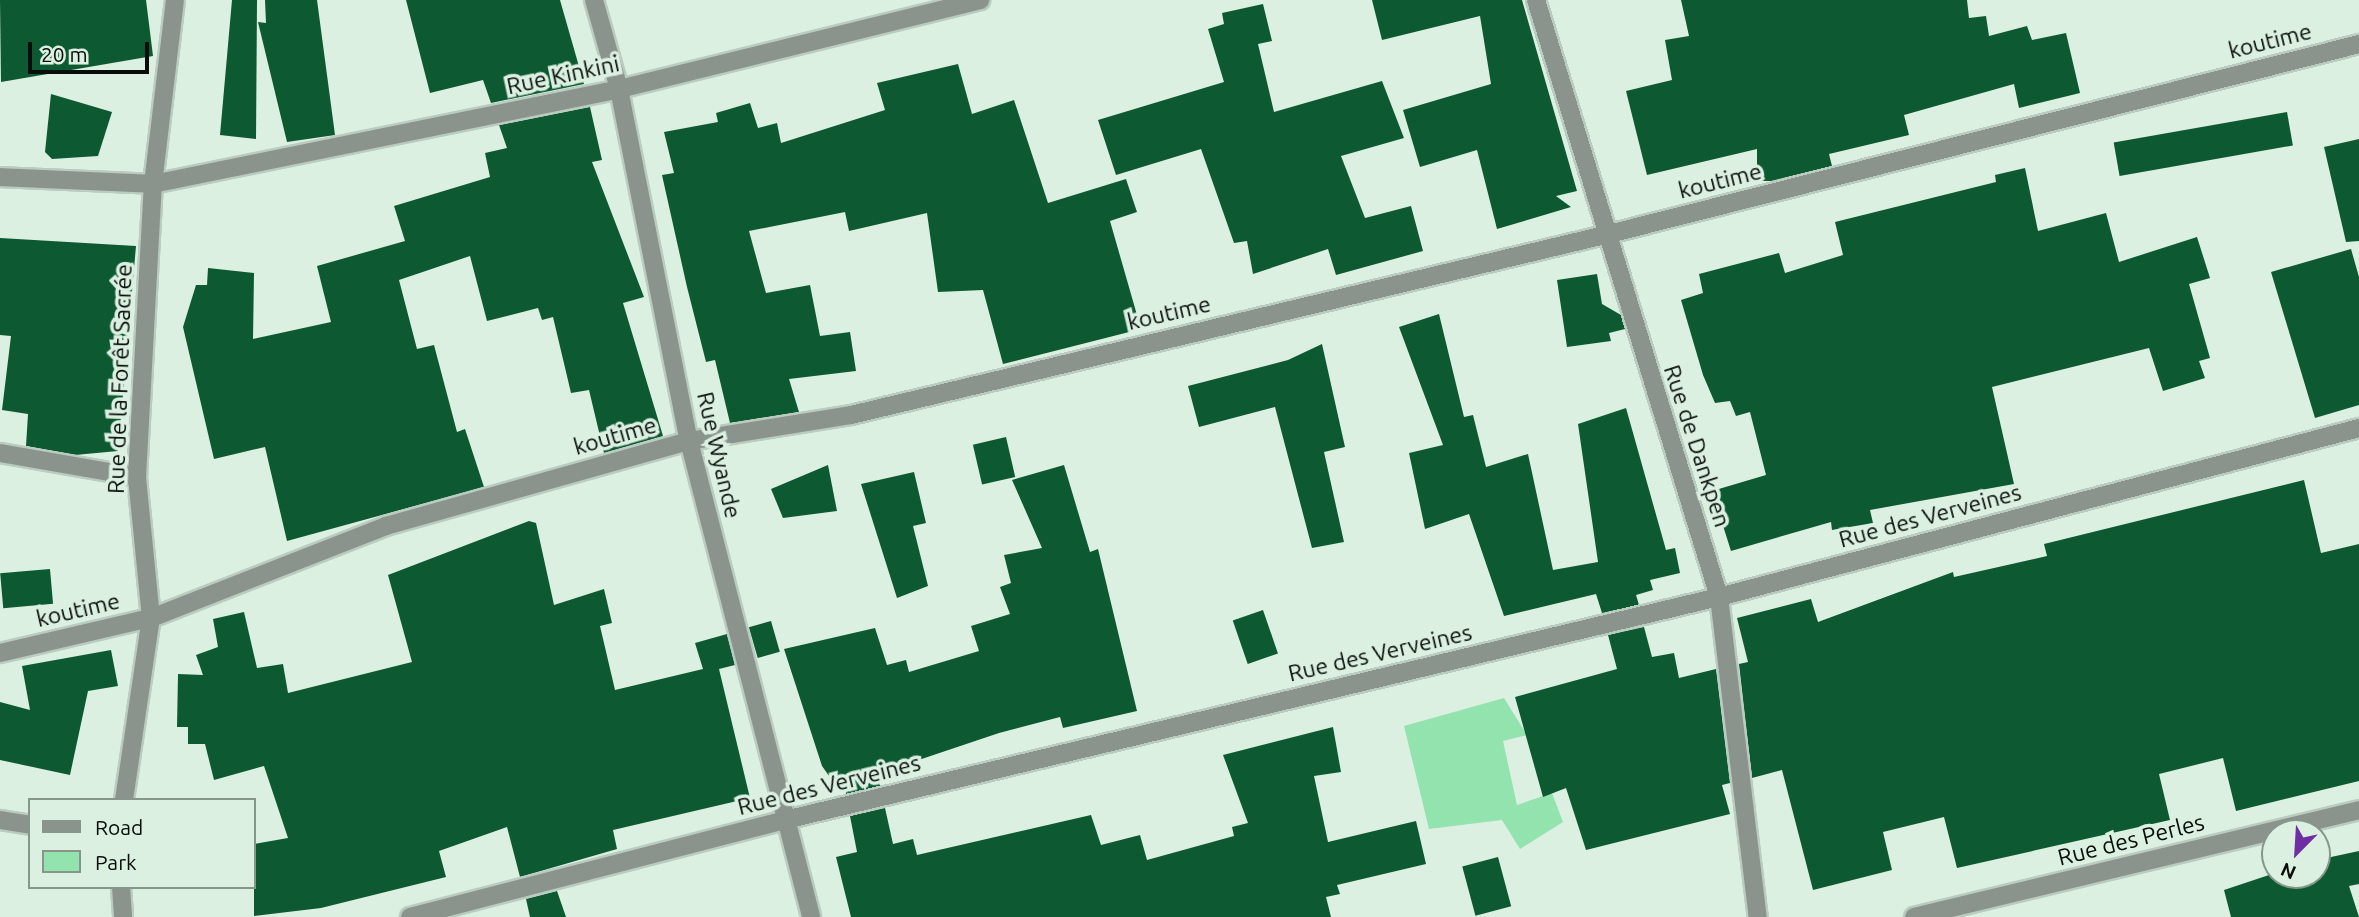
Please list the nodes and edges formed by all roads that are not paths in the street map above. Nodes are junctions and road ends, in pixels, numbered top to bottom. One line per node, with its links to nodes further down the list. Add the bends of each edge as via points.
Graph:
1 (175, 0): 8 (street, Rue de la Forêt Sacrée)
2 (594, 0): 6 (street, Rue Wyande)
3 (980, 0): 6 (street, Rue Kinkini)
4 (1536, 0): 9 (street, Rue de Dankpen)
5 (2359, 44): 9 (street, koutime)
6 (619, 89): 8 (street, Rue Kinkini); 11 (street, Rue Wyande)
7 (0, 177): 8 (street, Rue Kinkini)
8 (153, 184): 13 (street, Rue de la Forêt Sacrée)
9 (1605, 236): 11 (street, koutime, via 851,415); 14 (street, Rue de Dankpen)
10 (2359, 428): 14 (street, Rue des Verveines)
11 (689, 441): 15 (street, koutime, via 386,526); 20 (street, Rue Wyande)
12 (0, 453): 13 (street)
13 (137, 477): 15 (street, Rue de la Forêt Sacrée)
14 (1719, 597): 20 (street, Rue des Verveines); 26 (street, Rue de Dankpen)
15 (151, 618): 16 (street, koutime); 17 (street, Rue de la Forêt Sacrée)
16 (0, 653)
17 (124, 798)
18 (2359, 810): 27 (street, Rue des Perles)
19 (0, 820): 21 (street)
20 (785, 820): 24 (street, Rue des Verveines); 25 (street, Rue Wyande)
21 (28, 825)
22 (121, 889): 23 (street)
23 (123, 917)
24 (411, 917)
25 (811, 917)
26 (1758, 917)
27 (1914, 917)

